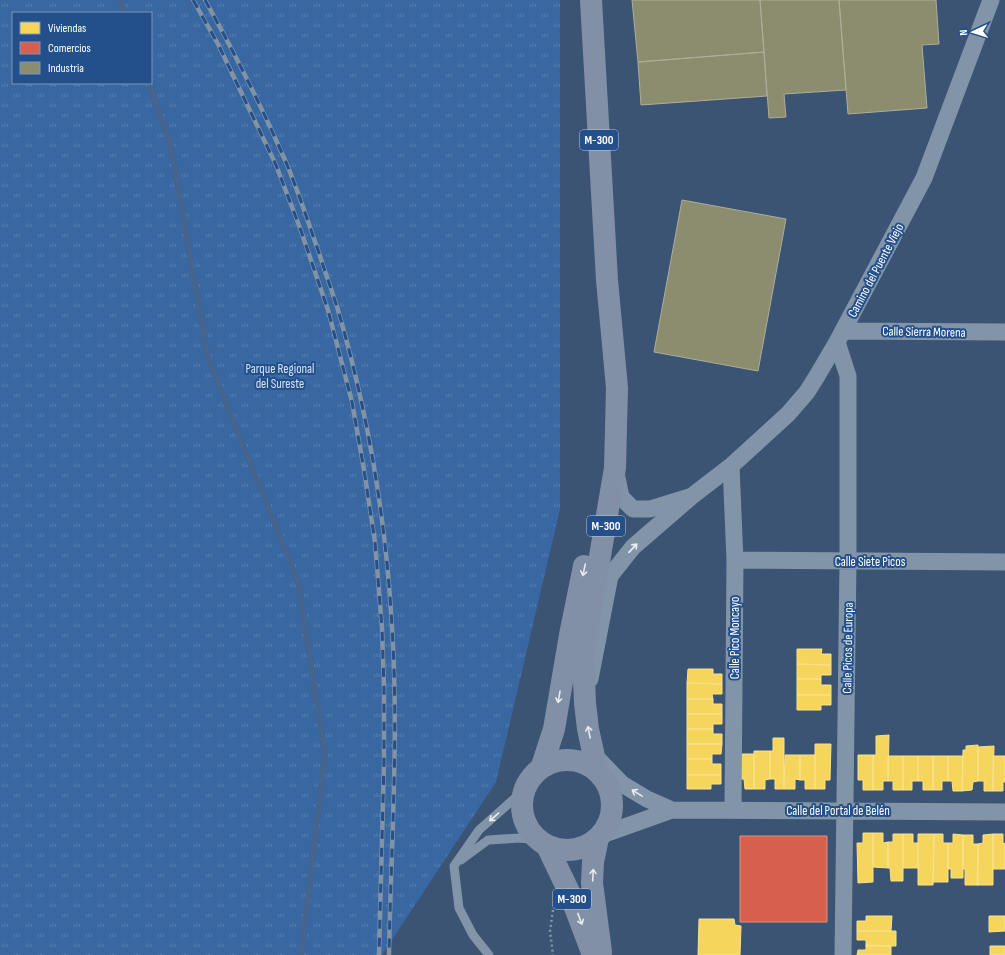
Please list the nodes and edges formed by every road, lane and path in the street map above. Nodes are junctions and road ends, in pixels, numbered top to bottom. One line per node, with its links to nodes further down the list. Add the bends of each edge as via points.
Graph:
1 (592, 0): 3 (main road, M-300)
2 (991, 0): 5 (street, Camino del Puente Viejo, via 924,178)
3 (607, 280): 7 (main road, M-300, via 617,388); 14 (main road, M-300, one-way to 14, via 602,465 554,729)
4 (1005, 332): 5 (street, Calle Sierra Morena)
5 (840, 336): 6 (street, Camino del Puente Viejo, via 802,398); 10 (street, Calle Picos de Europa, via 848,376)
6 (731, 466): 8 (street, Camino del Puente Viejo); 9 (street, Calle Pico Moncayo)
7 (615, 468): 8 (street, via 621,497 633,508 650,509); 12 (main road, M-300, via 583,656)
8 (692, 496): 12 (street, Camino del Puente Viejo, one-way to 8, via 610,576 633,547)
9 (735, 560): 10 (street, Calle Siete Picos); 17 (street, Calle Pico Moncayo)
10 (848, 561): 11 (street, Calle Siete Picos); 18 (street, Calle Picos de Europa)
11 (1005, 562)
12 (585, 703): 13 (main road, M-300, one-way to 12)
13 (595, 763): 14 (main road, M-300, via 569,759 552,761); 16 (street, one-way to 13, via 622,784); 20 (main road, M-300, via 606,782 612,803 608,824)
14 (542, 766): 15 (main road, M-300, via 530,777)
15 (523, 791): 21 (main road, M-300, via 521,802 525,823); 22 (lane, one-way to 22, via 479,830)
16 (672, 810): 17 (street, Calle del Portal de Belén); 20 (street)
17 (733, 810): 18 (street, Calle del Portal de Belén)
18 (845, 810): 19 (street, Calle del Portal de Belén); 28 (street, Calle Picos de Europa)
19 (1005, 812)
20 (599, 837): 21 (main road, via 584,846 569,850); 27 (main road, M-300, one-way to 20, via 592,883 593,862)
21 (542, 843): 22 (lane, via 520,838 488,840); 23 (main road, M-300)
22 (454, 866): 24 (lane, via 459,908 473,935)
23 (570, 894): 25 (path, via 554,905 550,931); 26 (main road, M-300, one-way to 26)
24 (489, 955)
25 (553, 955)
26 (593, 955)
27 (602, 955)
28 (843, 955)

